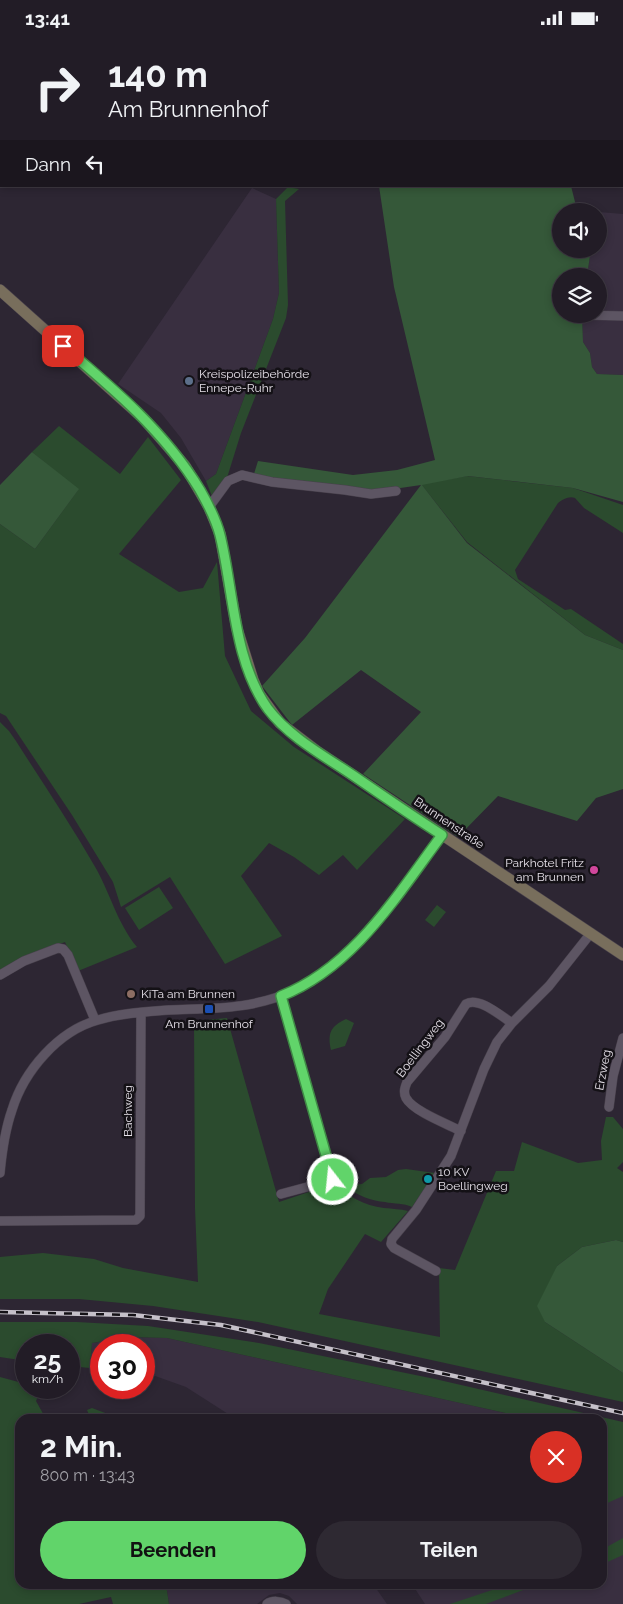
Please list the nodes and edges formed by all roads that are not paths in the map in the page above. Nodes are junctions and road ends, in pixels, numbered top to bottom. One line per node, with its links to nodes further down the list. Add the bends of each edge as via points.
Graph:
1 (0, 290): 5 (main road, Brunnenstraße, via 143,418 186,466)
2 (607, 316): 3 (street)
3 (623, 316)
4 (396, 491): 5 (street, via 371,495 242,475 228,481)
5 (209, 507): 6 (main road, Brunnenstraße, via 220,534 237,629 259,694 280,723)
6 (442, 835): 7 (main road, Brunnenstraße); 10 (street, via 392,903 348,952 319,976)
7 (592, 933): 8 (main road, Brunnenstraße); 13 (street, via 549,986)
8 (623, 955)
9 (0, 975): 12 (street, via 24,961 63,949)
10 (281, 996): 11 (street, via 245,1007); 18 (street, via 333,1180)
11 (141, 1013): 12 (street); 19 (street, Bachweg, via 140,1217 136,1220)
12 (96, 1020): 17 (street, via 69,1033 36,1064 12,1109)
13 (512, 1023): 16 (street, via 497,1042 484,1069); 16 (street, Boellingweg, via 478,1002 470,1002 407,1082 404,1091 410,1103)
14 (622, 1041): 15 (street, Erzweg)
15 (609, 1107)
16 (461, 1131): 20 (street, via 443,1169 391,1241 394,1248)
17 (0, 1173)
18 (281, 1194)
19 (0, 1221)
20 (436, 1271)
21 (267, 1604): 22 (street, via 278,1601)
22 (286, 1604)

